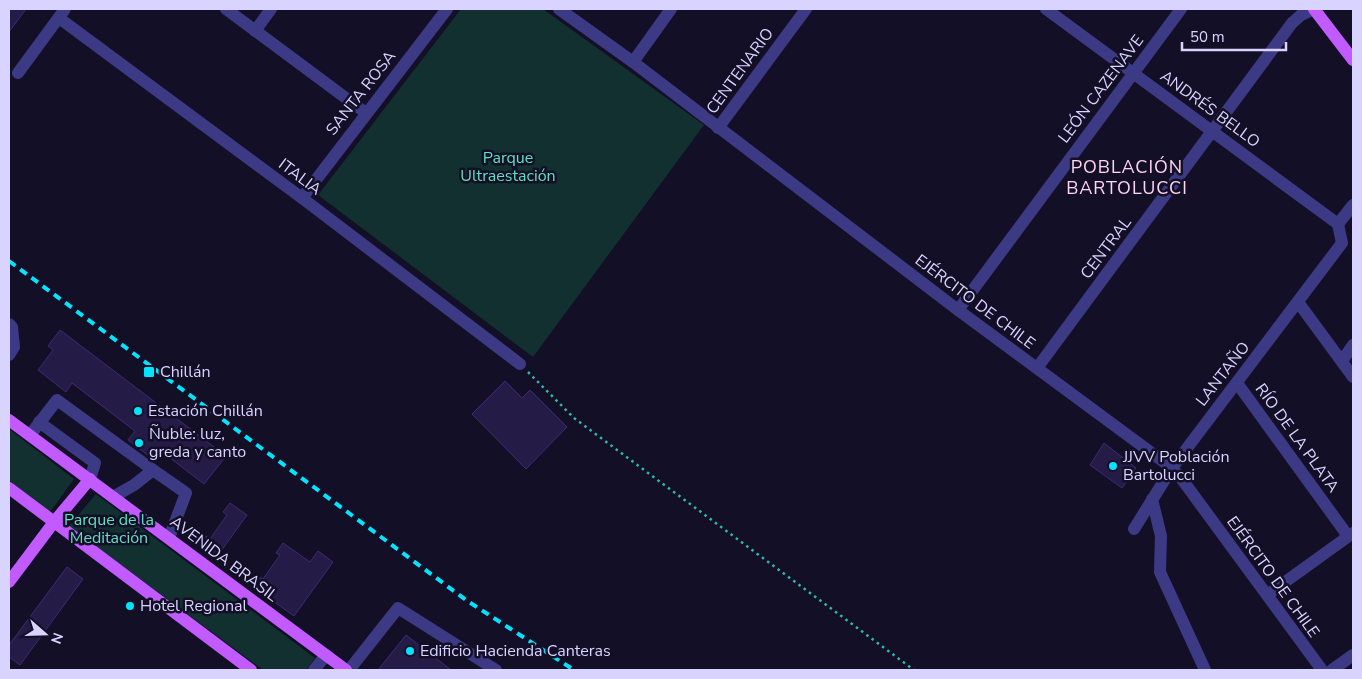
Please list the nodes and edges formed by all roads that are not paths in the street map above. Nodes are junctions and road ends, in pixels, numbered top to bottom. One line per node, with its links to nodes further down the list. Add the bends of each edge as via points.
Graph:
1 (271, 9): 11 (street)
2 (447, 9): 16 (street, SANTA ROSA)
3 (559, 9): 13 (street, EJÉRCITO DE CHILE)
4 (671, 9): 13 (street)
5 (806, 9): 17 (street, CENTENARIO)
6 (1046, 9): 14 (street, ANDRÉS BELLO)
7 (1182, 9): 14 (street, LEÓN CAZENAVE)
8 (1314, 9): 12 (main road); 18 (street, CENTRAL, via 1292,23)
9 (232, 10): 11 (street)
10 (62, 13): 15 (street); 19 (street, ITALIA)
11 (255, 31): 16 (street)
12 (1351, 53)
13 (632, 62): 17 (street, EJÉRCITO DE CHILE)
14 (1134, 73): 18 (street, ANDRÉS BELLO); 23 (street, LEÓN CAZENAVE)
15 (18, 74)
16 (366, 113): 19 (street, SANTA ROSA)
17 (718, 128): 23 (street, EJÉRCITO DE CHILE)
18 (1213, 132): 21 (street, ANDRÉS BELLO); 29 (street, CENTRAL)
19 (302, 198): 28 (street, ITALIA)
20 (1353, 205): 21 (street)
21 (1338, 224): 22 (street, LANTAÑO, via 1342,243)
22 (1298, 302): 27 (street); 31 (street, LANTAÑO)
23 (958, 310): 29 (street, EJÉRCITO DE CHILE)
24 (9, 324): 26 (street, via 12,326 14,347)
25 (1353, 345): 27 (street)
26 (9, 354)
27 (1342, 362): 30 (street)
28 (520, 364)
29 (1037, 368): 35 (street, EJÉRCITO DE CHILE)
30 (1353, 377)
31 (1237, 383): 35 (street, LANTAÑO); 43 (street, RÍO DE LA PLATA)
32 (9, 420): 34 (main road, AVENIDA BRASIL)
33 (39, 422): 34 (street); 36 (street, via 57,400); 37 (street, via 95,464)
34 (30, 435): 37 (main road, AVENIDA BRASIL)
35 (1172, 468): 40 (street, LANTAÑO); 46 (street, EJÉRCITO DE CHILE)
36 (153, 470): 39 (street); 44 (street, via 186,493)
37 (90, 479): 39 (main road, AVENIDA BRASIL); 41 (main road)
38 (9, 488): 41 (main road)
39 (114, 496): 44 (main road, AVENIDA BRASIL)
40 (1152, 498): 42 (street, LANTAÑO); 53 (street, via 1161,536 1160,572)
41 (54, 522): 45 (main road); 49 (main road)
42 (1134, 529)
43 (1351, 534): 46 (street)
44 (169, 538): 47 (main road, AVENIDA BRASIL)
45 (9, 582)
46 (1267, 596): 54 (street, EJÉRCITO DE CHILE)
47 (326, 655): 50 (street); 51 (main road, AVENIDA BRASIL)
48 (1353, 655): 55 (street)
49 (250, 670)
50 (314, 670)
51 (347, 670): 52 (street, via 398,608)
52 (496, 670)
53 (1205, 670)
54 (1322, 670)
55 (1332, 670)

